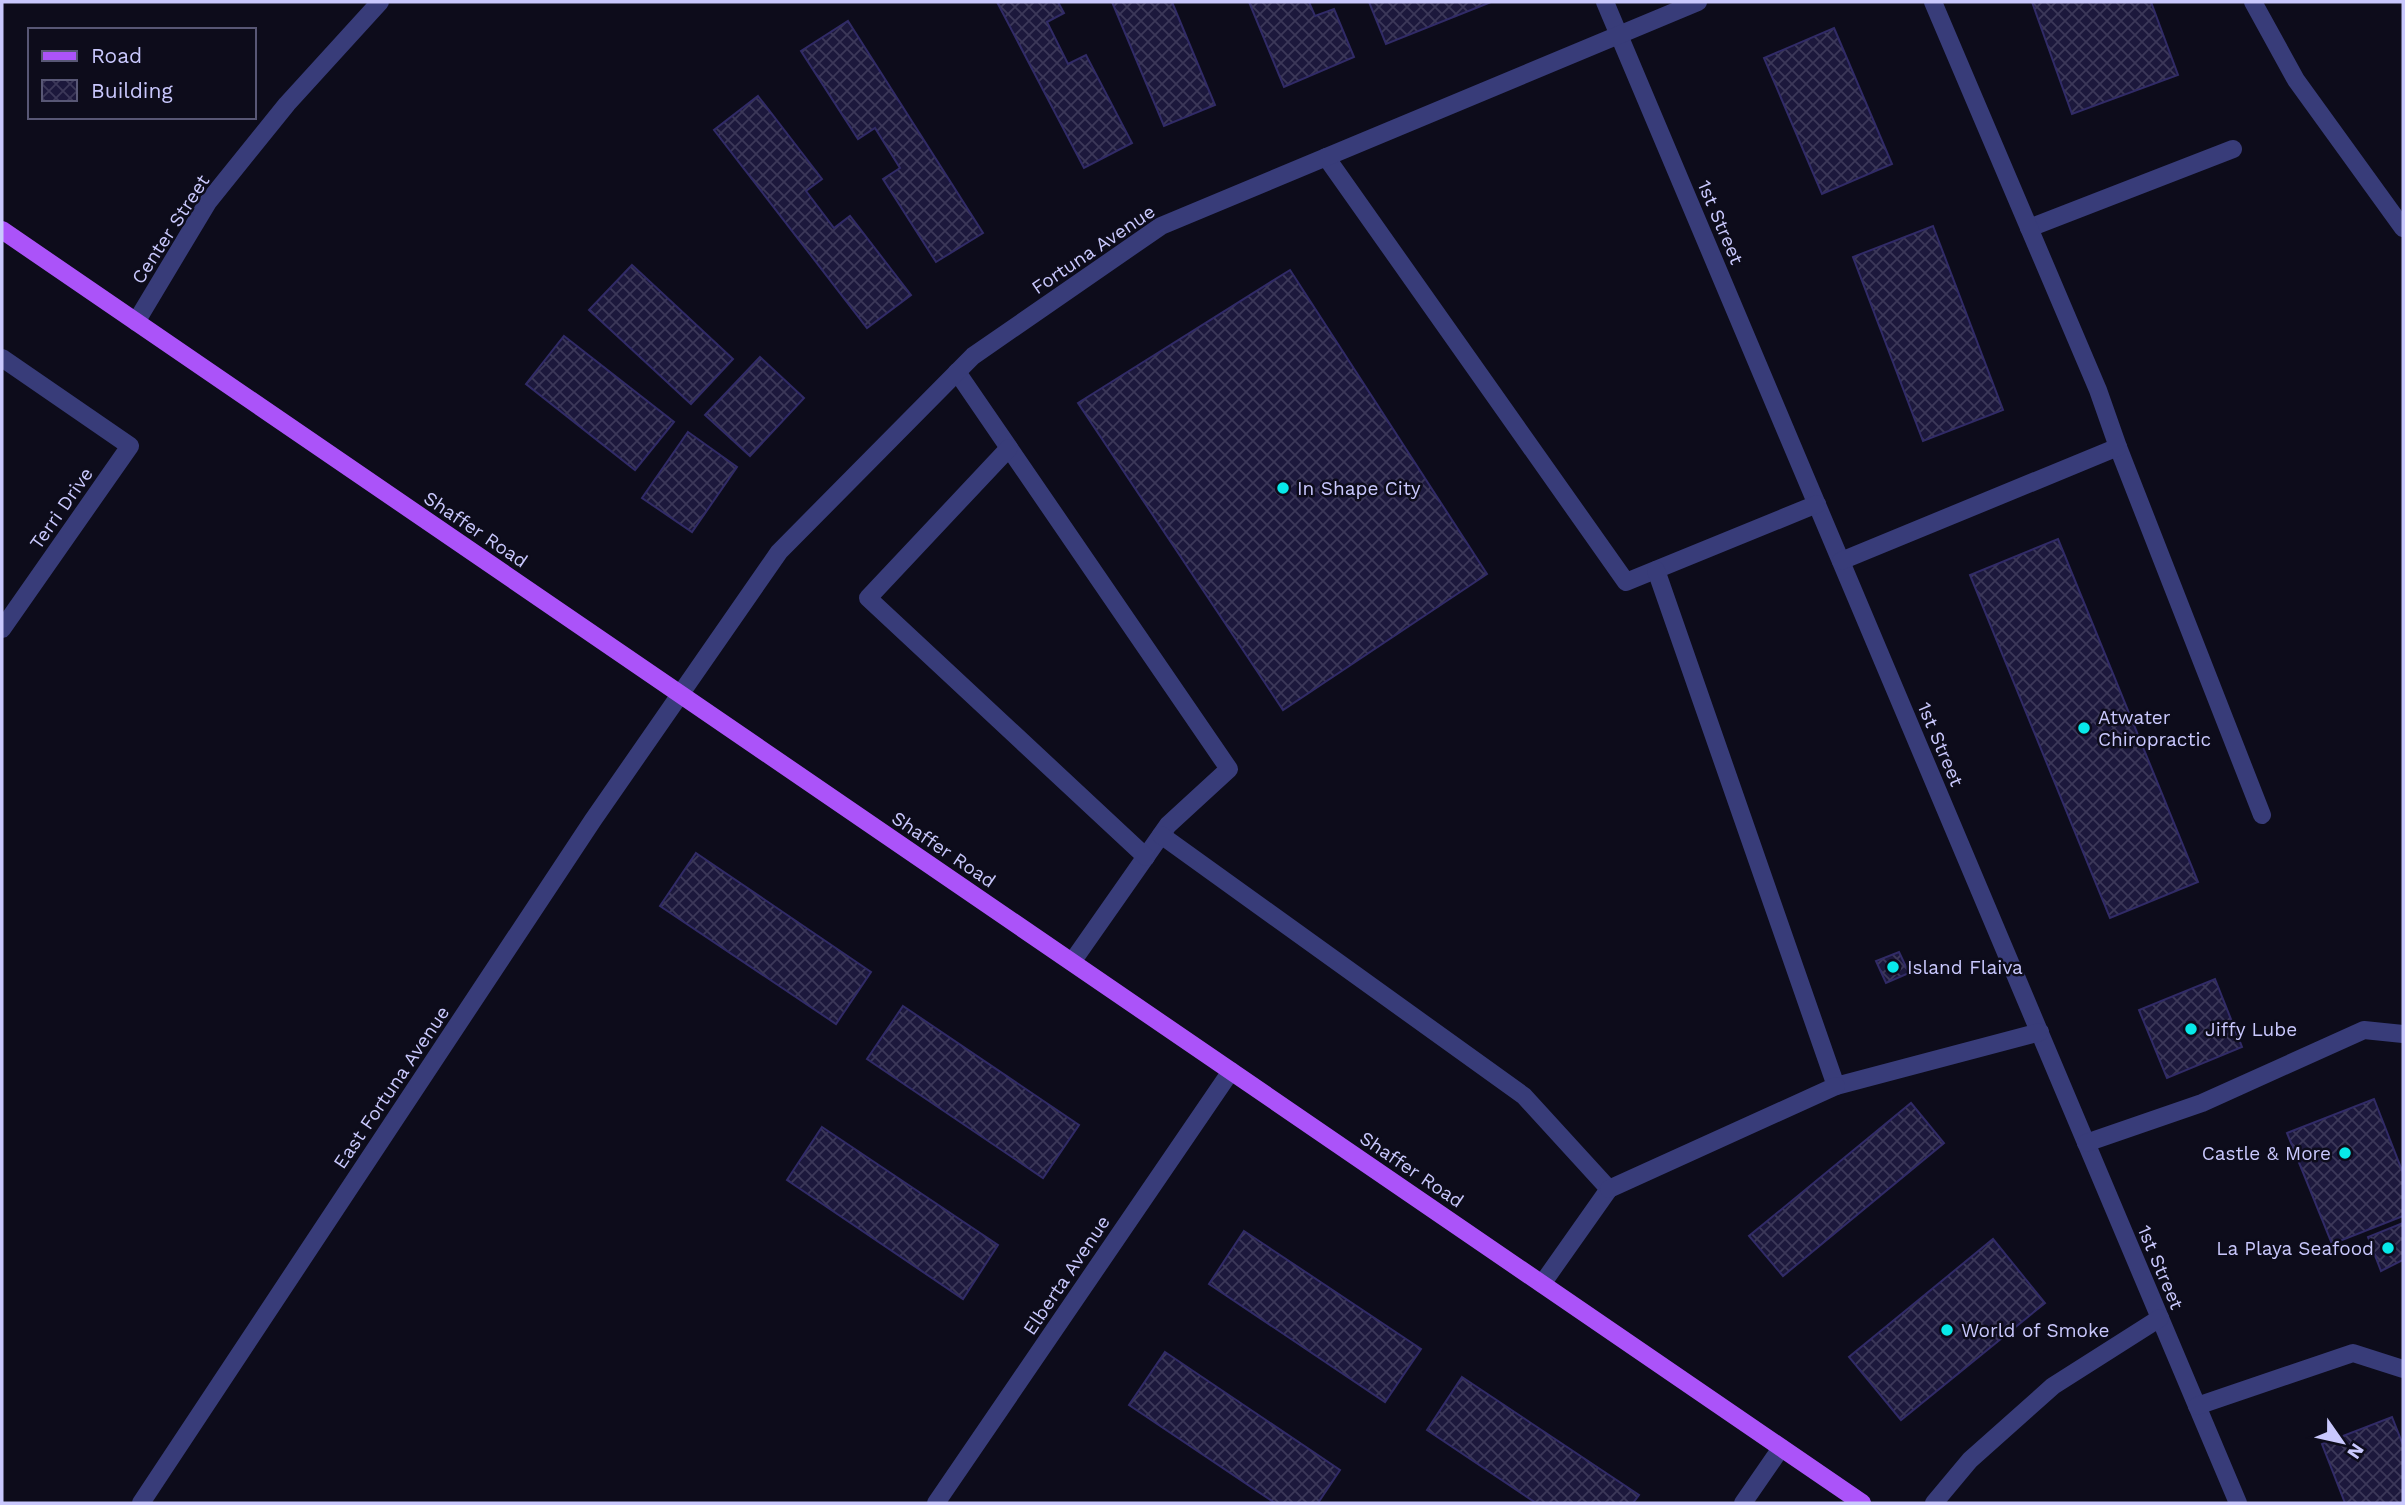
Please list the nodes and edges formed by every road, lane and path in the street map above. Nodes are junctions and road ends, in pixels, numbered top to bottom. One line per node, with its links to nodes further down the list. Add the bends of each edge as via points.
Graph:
1 (380, 2): 12 (street, Center Street, via 287,104 208,202)
2 (1605, 2): 6 (street, 1st Street)
3 (1698, 2): 6 (street, Fortuna Avenue)
4 (1933, 2): 10 (street)
5 (2253, 2): 9 (street, via 2296,80)
6 (1618, 34): 8 (street, Fortuna Avenue); 17 (street, 1st Street)
7 (2233, 149): 10 (street)
8 (1326, 157): 14 (street, Fortuna Avenue, via 1161,226 973,356); 19 (street, via 1626,582)
9 (2403, 228)
10 (2029, 229): 15 (street)
11 (2, 230): 12 (main road, Shaffer Road)
12 (136, 322): 21 (main road, Shaffer Road)
13 (2, 358): 20 (street, Terri Drive, via 130,446)
14 (957, 372): 16 (street); 21 (street, Fortuna Avenue, via 779,552)
15 (2118, 447): 18 (street); 22 (street)
16 (1009, 448): 23 (street, via 1229,769); 24 (street, via 867,598)
17 (1817, 504): 18 (street, 1st Street); 19 (street)
18 (1841, 561): 26 (street, 1st Street)
19 (1656, 570): 29 (street)
20 (2, 629)
21 (680, 695): 25 (main road, Shaffer Road); 37 (street, East Fortuna Avenue)
22 (2262, 816)
23 (1161, 835): 24 (street); 31 (street, via 1524,1096)
24 (1146, 857): 25 (street)
25 (1072, 962): 28 (main road, Shaffer Road)
26 (2040, 1032): 29 (street); 30 (street, 1st Street)
27 (2403, 1034): 30 (street, via 2364,1030 2202,1103)
28 (1231, 1071): 32 (main road, Shaffer Road); 38 (street, Elberta Avenue)
29 (1836, 1086): 31 (street)
30 (2086, 1143): 33 (street, 1st Street)
31 (1609, 1189): 32 (street)
32 (1542, 1284): 36 (main road, Shaffer Road)
33 (2160, 1318): 35 (street, 1st Street); 41 (street, via 2053,1386 1970,1460)
34 (2403, 1369): 35 (street, via 2353,1353)
35 (2197, 1406): 42 (street, 1st Street)
36 (1781, 1448): 39 (street); 40 (main road, Shaffer Road)
37 (141, 1503)
38 (936, 1503)
39 (1743, 1503)
40 (1862, 1503)
41 (1934, 1503)
42 (2238, 1503)

